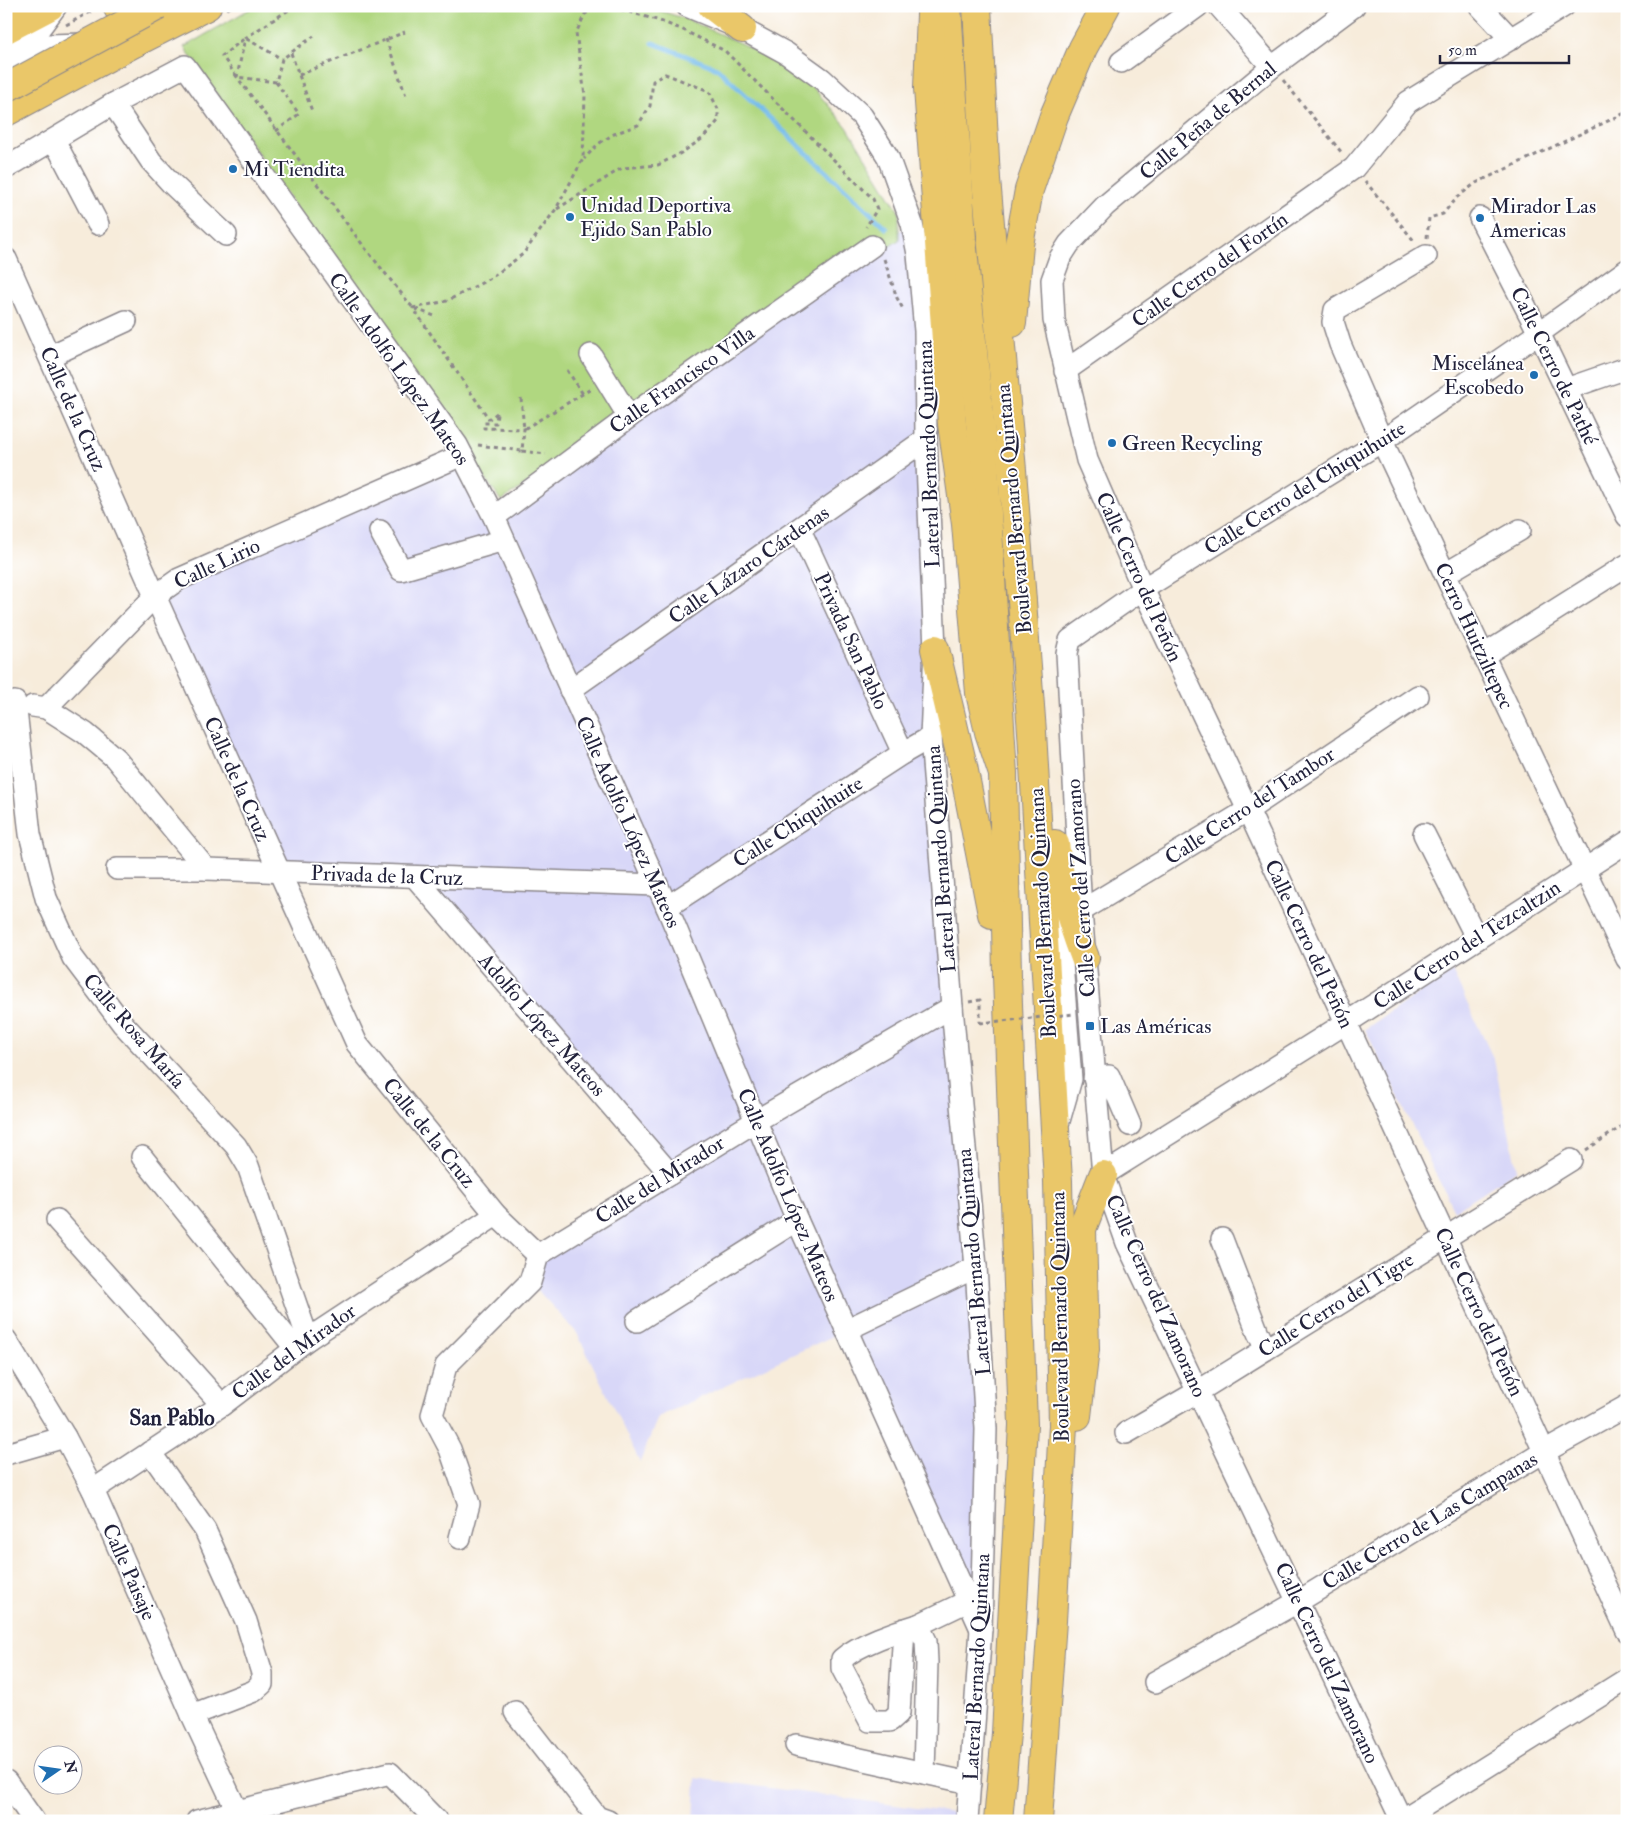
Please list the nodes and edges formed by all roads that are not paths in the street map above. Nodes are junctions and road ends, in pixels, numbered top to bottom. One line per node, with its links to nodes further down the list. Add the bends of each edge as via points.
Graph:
1 (56, 6): 21 (street, via 39,29)
2 (117, 6): 20 (main road)
3 (158, 6): 25 (main road, bridge)
4 (207, 6): 20 (main road)
5 (687, 6): 18 (street, Lateral Bernardo Quintana)
6 (712, 6): 18 (main road)
7 (934, 6): 70 (main road, via 928,88 952,424 966,524 980,693)
8 (947, 6): 70 (main road, Boulevard Bernardo Quintana, via 962,240 984,464)
9 (977, 6): 49 (main road, Boulevard Bernardo Quintana, via 986,179)
10 (1106, 6): 49 (main road, via 1083,48 1054,116 1029,190 1019,245 1011,328)
11 (1198, 6): 22 (street)
12 (1218, 6): 24 (street)
13 (1354, 6): 24 (street, Calle Peña de Bernal)
14 (1480, 6): 19 (street)
15 (1564, 6): 19 (street, Calle Cerro del Fortín)
16 (55, 17): 17 (main road)
17 (6, 29)
18 (742, 29): 46 (street, Lateral Bernardo Quintana, via 786,53 822,79 862,116 888,158 912,224 918,254 925,331)
19 (1511, 39): 43 (street, Calle Cerro del Fortín, via 1408,102 1354,168)
20 (136, 42): 23 (street, via 48,45); 27 (main road)
21 (6, 47)
22 (1121, 62)
23 (6, 67)
24 (1272, 67): 34 (street, Calle Peña de Bernal, via 1105,206)
25 (6, 88)
26 (113, 104): 28 (street); 32 (street, via 151,161); 48 (street, Calle Adolfo López Mateos, via 185,66)
27 (6, 112)
28 (54, 140): 29 (street); 31 (street)
29 (6, 168)
30 (1480, 218): 39 (street, Calle Cerro de Pathé)
31 (98, 224)
32 (226, 235)
33 (870, 236): 45 (street, Calle Francisco Villa)
34 (1069, 244): 43 (street, Calle Cerro del Peñón, via 1052,280 1054,320)
35 (1426, 256): 47 (street, Cerro Huitziltepec, via 1335,310 1333,322 1340,344)
36 (6, 259): 41 (street, Calle de la Cruz)
37 (1627, 270): 39 (street, Calle Cerro del Chiquihuite)
38 (126, 321): 41 (street)
39 (1539, 333): 44 (street, Calle Cerro de Pathé); 47 (street, Calle Cerro del Chiquihuite)
40 (591, 355): 45 (street)
41 (50, 356): 59 (street, Calle de la Cruz)
42 (1627, 368): 44 (street)
43 (1065, 371): 58 (street, Calle Cerro del Peñón, via 1087,460)
44 (1566, 389): 50 (street, Calle Cerro de Pathé)
45 (629, 417): 51 (street, Calle Francisco Villa)
46 (926, 439): 52 (street, Calle Lázaro Cárdenas); 61 (street, Lateral Bernardo Quintana)
47 (1382, 441): 57 (street, Cerro Huitziltepec); 58 (street, Calle Cerro del Chiquihuite)
48 (459, 450): 51 (street, Calle Adolfo López Mateos); 59 (street, Calle Lirio, via 178,579)
49 (1012, 470): 67 (main road, Boulevard Bernardo Quintana)
50 (1624, 502)
51 (494, 517): 55 (street, Calle Adolfo López Mateos)
52 (800, 530): 63 (street, Calle Lázaro Cárdenas); 69 (street, Privada San Pablo)
53 (1520, 530): 57 (street)
54 (380, 531): 55 (street, via 401,570)
55 (504, 540): 63 (street, Calle Adolfo López Mateos)
56 (1627, 565): 62 (street)
57 (1445, 574): 62 (street, Cerro Huitziltepec)
58 (1143, 589): 60 (street, Calle Cerro del Chiquihuite); 71 (street, Calle Cerro del Peñón)
59 (154, 596): 66 (street, Calle Lirio); 77 (street, Calle de la Cruz)
60 (1070, 640): 81 (street, Calle Cerro del Zamorano, via 1067,653)
61 (935, 649): 68 (street, Lateral Bernardo Quintana); 85 (main road, via 963,766)
62 (1484, 655): 76 (street, Cerro Huitziltepec)
63 (570, 690): 79 (street, Calle Adolfo López Mateos)
64 (1418, 696): 71 (street, Calle Cerro del Tambor)
65 (11, 702): 66 (street); 105 (street, Calle Rosa María, via 30,834 46,898 72,958 122,1023 236,1146 248,1166)
66 (46, 708): 75 (street, via 85,733 115,758)
67 (1032, 732): 83 (main road, via 1049,799 1058,868 1069,916); 116 (main road, Boulevard Bernardo Quintana, via 1058,1190 1063,1425)
68 (931, 737): 69 (street, Calle Chiquihuite); 86 (street, Lateral Bernardo Quintana)
69 (903, 753): 80 (street, Calle Chiquihuite)
70 (1003, 774): 85 (main road, Boulevard Bernardo Quintana)
71 (1248, 810): 81 (street, Calle Cerro del Tambor); 87 (street, Calle Cerro del Peñón)
72 (1424, 834): 82 (street)
73 (1627, 842): 76 (street, Calle Cerro del Tezcaltzin)
74 (117, 869): 75 (street, Privada de la Cruz)
75 (206, 869): 77 (street, Privada de la Cruz)
76 (1584, 870): 82 (street, Calle Cerro del Tezcaltzin); 84 (street, Cerro Huitziltepec)
77 (279, 872): 78 (street, Privada de la Cruz); 95 (street, Calle de la Cruz, via 357,1044)
78 (415, 877): 79 (street, Privada de la Cruz); 93 (street, Adolfo López Mateos)
79 (657, 885): 80 (street, Calle Adolfo López Mateos)
80 (667, 908): 89 (street, Calle Adolfo López Mateos)
81 (1081, 912): 83 (street, Calle Cerro del Zamorano)
82 (1477, 939): 87 (street, Calle Cerro del Tezcaltzin)
83 (1085, 958): 88 (street, Calle Cerro del Zamorano)
84 (1627, 959)
85 (1006, 976): 126 (main road, Boulevard Bernardo Quintana, via 1023,1426)
86 (952, 1007): 89 (street); 101 (street, Lateral Bernardo Quintana)
87 (1346, 1023): 94 (street, Calle Cerro del Tezcaltzin); 98 (street, Calle Cerro del Peñón)
88 (1094, 1078): 90 (street, via 1109,1076); 94 (street, Calle Cerro del Zamorano)
89 (756, 1121): 93 (street, Calle del Mirador); 97 (street, Calle Adolfo López Mateos)
90 (1130, 1125)
91 (142, 1157): 105 (street)
92 (1571, 1160): 98 (street, Calle Cerro del Tigre)
93 (670, 1174): 100 (street, Calle del Mirador)
94 (1103, 1175): 107 (street, Calle Cerro del Zamorano, via 1128,1243); 116 (main road, via 1082,1229 1085,1349 1076,1430)
95 (496, 1215): 100 (street, Calle de la Cruz); 105 (street, Calle del Mirador)
96 (58, 1220): 108 (street)
97 (797, 1220): 102 (street); 103 (street, Calle Adolfo López Mateos)
98 (1444, 1238): 106 (street, Calle Cerro del Tigre); 113 (street, Calle Cerro del Peñón)
99 (1222, 1239): 106 (street)
100 (538, 1255): 117 (street, via 530,1282 446,1366 432,1415 450,1449 469,1504)
101 (976, 1267): 103 (street); 120 (street, Lateral Bernardo Quintana, via 986,1429)
102 (637, 1321)
103 (846, 1330): 118 (street, Calle Adolfo López Mateos)
104 (6, 1340): 111 (street, Calle Paisaje)
105 (301, 1344): 108 (street, Calle del Mirador)
106 (1266, 1349): 107 (street, Calle Cerro del Tigre)
107 (1197, 1392): 110 (street, Calle Cerro del Tigre); 119 (street, Calle Cerro del Zamorano)
108 (222, 1404): 112 (street, Calle del Mirador)
109 (1627, 1406): 113 (street, Calle Cerro de Las Campanas)
110 (1126, 1433)
111 (65, 1437): 114 (street); 115 (street, Calle Paisaje)
112 (150, 1452): 115 (street, Calle del Mirador); 125 (street, via 205,1530 246,1621 262,1673 262,1684 254,1692)
113 (1544, 1452): 119 (street, Calle Cerro de Las Campanas); 121 (street, Calle Cerro del Peñón)
114 (6, 1454)
115 (93, 1490): 125 (street, Calle Paisaje)
116 (1058, 1513): 140 (main road, Boulevard Bernardo Quintana)
117 (460, 1538)
118 (968, 1601): 120 (street, Calle Adolfo López Mateos); 128 (street, via 911,1627 926,1641)
119 (1299, 1601): 123 (street, Calle Cerro de Las Campanas); 132 (street, Calle Cerro del Zamorano)
120 (981, 1629): 130 (street, Lateral Bernardo Quintana)
121 (1627, 1631)
122 (1627, 1679): 132 (street)
123 (1155, 1682)
124 (515, 1712): 136 (street, via 597,1817)
125 (192, 1715): 131 (street, Calle Paisaje)
126 (1006, 1733): 138 (main road); 139 (main road, Boulevard Bernardo Quintana)
127 (796, 1745): 128 (street)
128 (924, 1773): 130 (street)
129 (6, 1781): 133 (street)
130 (970, 1783): 137 (street, Lateral Bernardo Quintana)
131 (237, 1811): 134 (street); 135 (street, via 390,1773)
132 (1401, 1820)
133 (34, 1821)
134 (198, 1821)
135 (437, 1821)
136 (608, 1821)
137 (966, 1821)
138 (979, 1821)
139 (998, 1821)
140 (1038, 1821)

